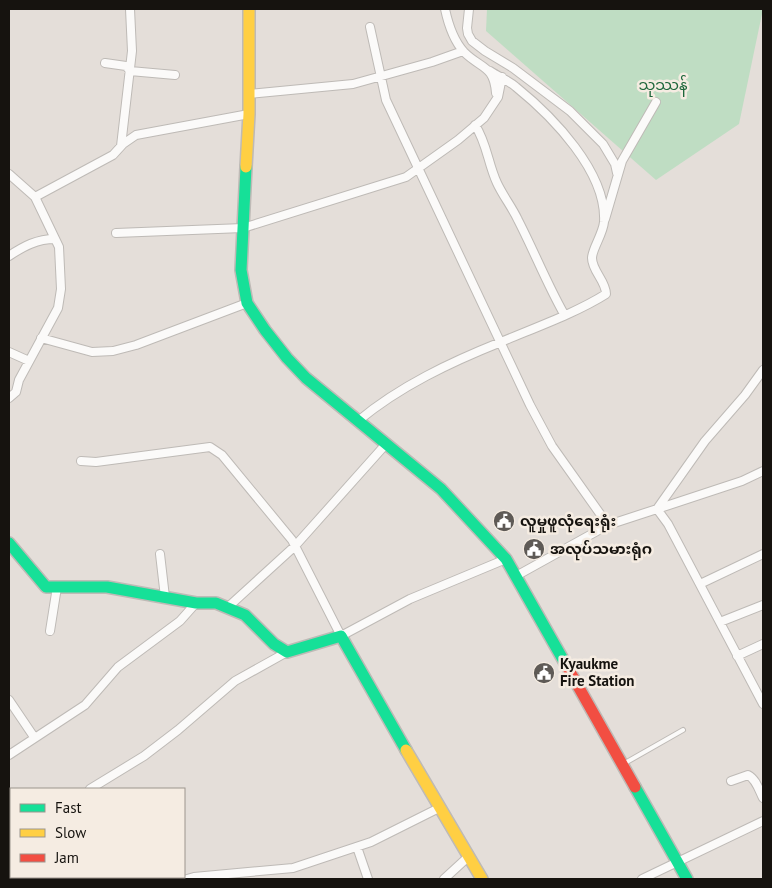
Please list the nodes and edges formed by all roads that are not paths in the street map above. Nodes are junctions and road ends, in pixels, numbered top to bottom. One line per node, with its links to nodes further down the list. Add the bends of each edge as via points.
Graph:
1 (130, 9): 8 (street)
2 (249, 9): 13 (street)
3 (445, 9): 6 (street, via 456,41)
4 (469, 9): 20 (street, via 467,28 472,41 570,111 603,144)
5 (370, 27): 12 (street)
6 (463, 50): 9 (street); 12 (street)
7 (105, 63): 8 (street, via 126,66)
8 (130, 71): 10 (street); 18 (street)
9 (490, 71): 11 (street); 14 (street, via 496,84)
10 (175, 75)
11 (502, 77): 14 (street); 23 (street, via 567,135 592,176 600,196)
12 (381, 78): 13 (street, via 353,84); 19 (street, via 386,100)
13 (249, 94): 16 (street)
14 (497, 99): 17 (street)
15 (656, 102): 20 (street)
16 (248, 114): 18 (street, via 136,135); 24 (street)
17 (475, 125): 19 (street); 29 (street, via 498,184)
18 (121, 146): 22 (street, via 113,155)
19 (419, 168): 24 (street, via 406,177); 31 (street)
20 (617, 173): 23 (street)
21 (9, 174): 22 (street)
22 (35, 197): 26 (street)
23 (604, 222): 29 (street, via 592,257 606,294)
24 (243, 228): 25 (street); 28 (street, via 241,270)
25 (116, 233)
26 (55, 239): 27 (street, via 36,242); 30 (street, via 59,247 61,289 58,308)
27 (9, 256)
28 (247, 302): 30 (street, via 113,351 92,352); 36 (street, via 287,358)
29 (564, 314): 31 (street)
30 (41, 338): 33 (street)
31 (500, 342): 36 (street, via 386,399); 41 (street, via 552,446)
32 (9, 352): 33 (street)
33 (29, 361): 35 (street, via 16,392)
34 (763, 370): 40 (street)
35 (9, 398)
36 (358, 421): 37 (street)
37 (386, 444): 43 (street); 46 (street, via 441,489)
38 (81, 461): 43 (street, via 96,462 210,447 222,455)
39 (763, 471): 40 (street)
40 (657, 509): 41 (street); 48 (street)
41 (608, 525): 47 (street)
42 (9, 543): 49 (street, via 46,587)
43 (295, 546): 53 (street); 56 (street)
44 (160, 554): 50 (street)
45 (763, 554): 48 (street)
46 (506, 559): 47 (street); 56 (street, via 410,598)
47 (516, 576): 65 (street)
48 (700, 584): 54 (street)
49 (57, 587): 50 (street, via 107,588); 55 (street)
50 (165, 597): 51 (street)
51 (196, 602): 53 (street, via 216,603); 63 (street, via 180,620 118,667 85,705)
52 (763, 605): 54 (street)
53 (228, 608): 58 (street, via 245,615 274,644)
54 (720, 622): 59 (street)
55 (50, 630)
56 (341, 636): 58 (street); 69 (street)
57 (763, 644): 59 (street)
58 (288, 652): 67 (street, via 235,681 144,756)
59 (737, 656): 61 (street)
60 (9, 700): 63 (street)
61 (763, 704)
62 (683, 730): 65 (lane)
63 (34, 737): 64 (street)
64 (9, 755)
65 (622, 765): 73 (street)
66 (731, 781): 68 (street, via 750,776)
67 (92, 788)
68 (763, 798)
69 (439, 808): 71 (street); 72 (street)
70 (763, 821): 73 (street)
71 (357, 847): 74 (street, via 294,868); 75 (street)
72 (468, 857): 76 (street); 77 (street)
73 (677, 862): 78 (street); 79 (street)
74 (187, 879)
75 (368, 879)
76 (444, 879)
77 (482, 879)
78 (642, 879)
79 (687, 879)

